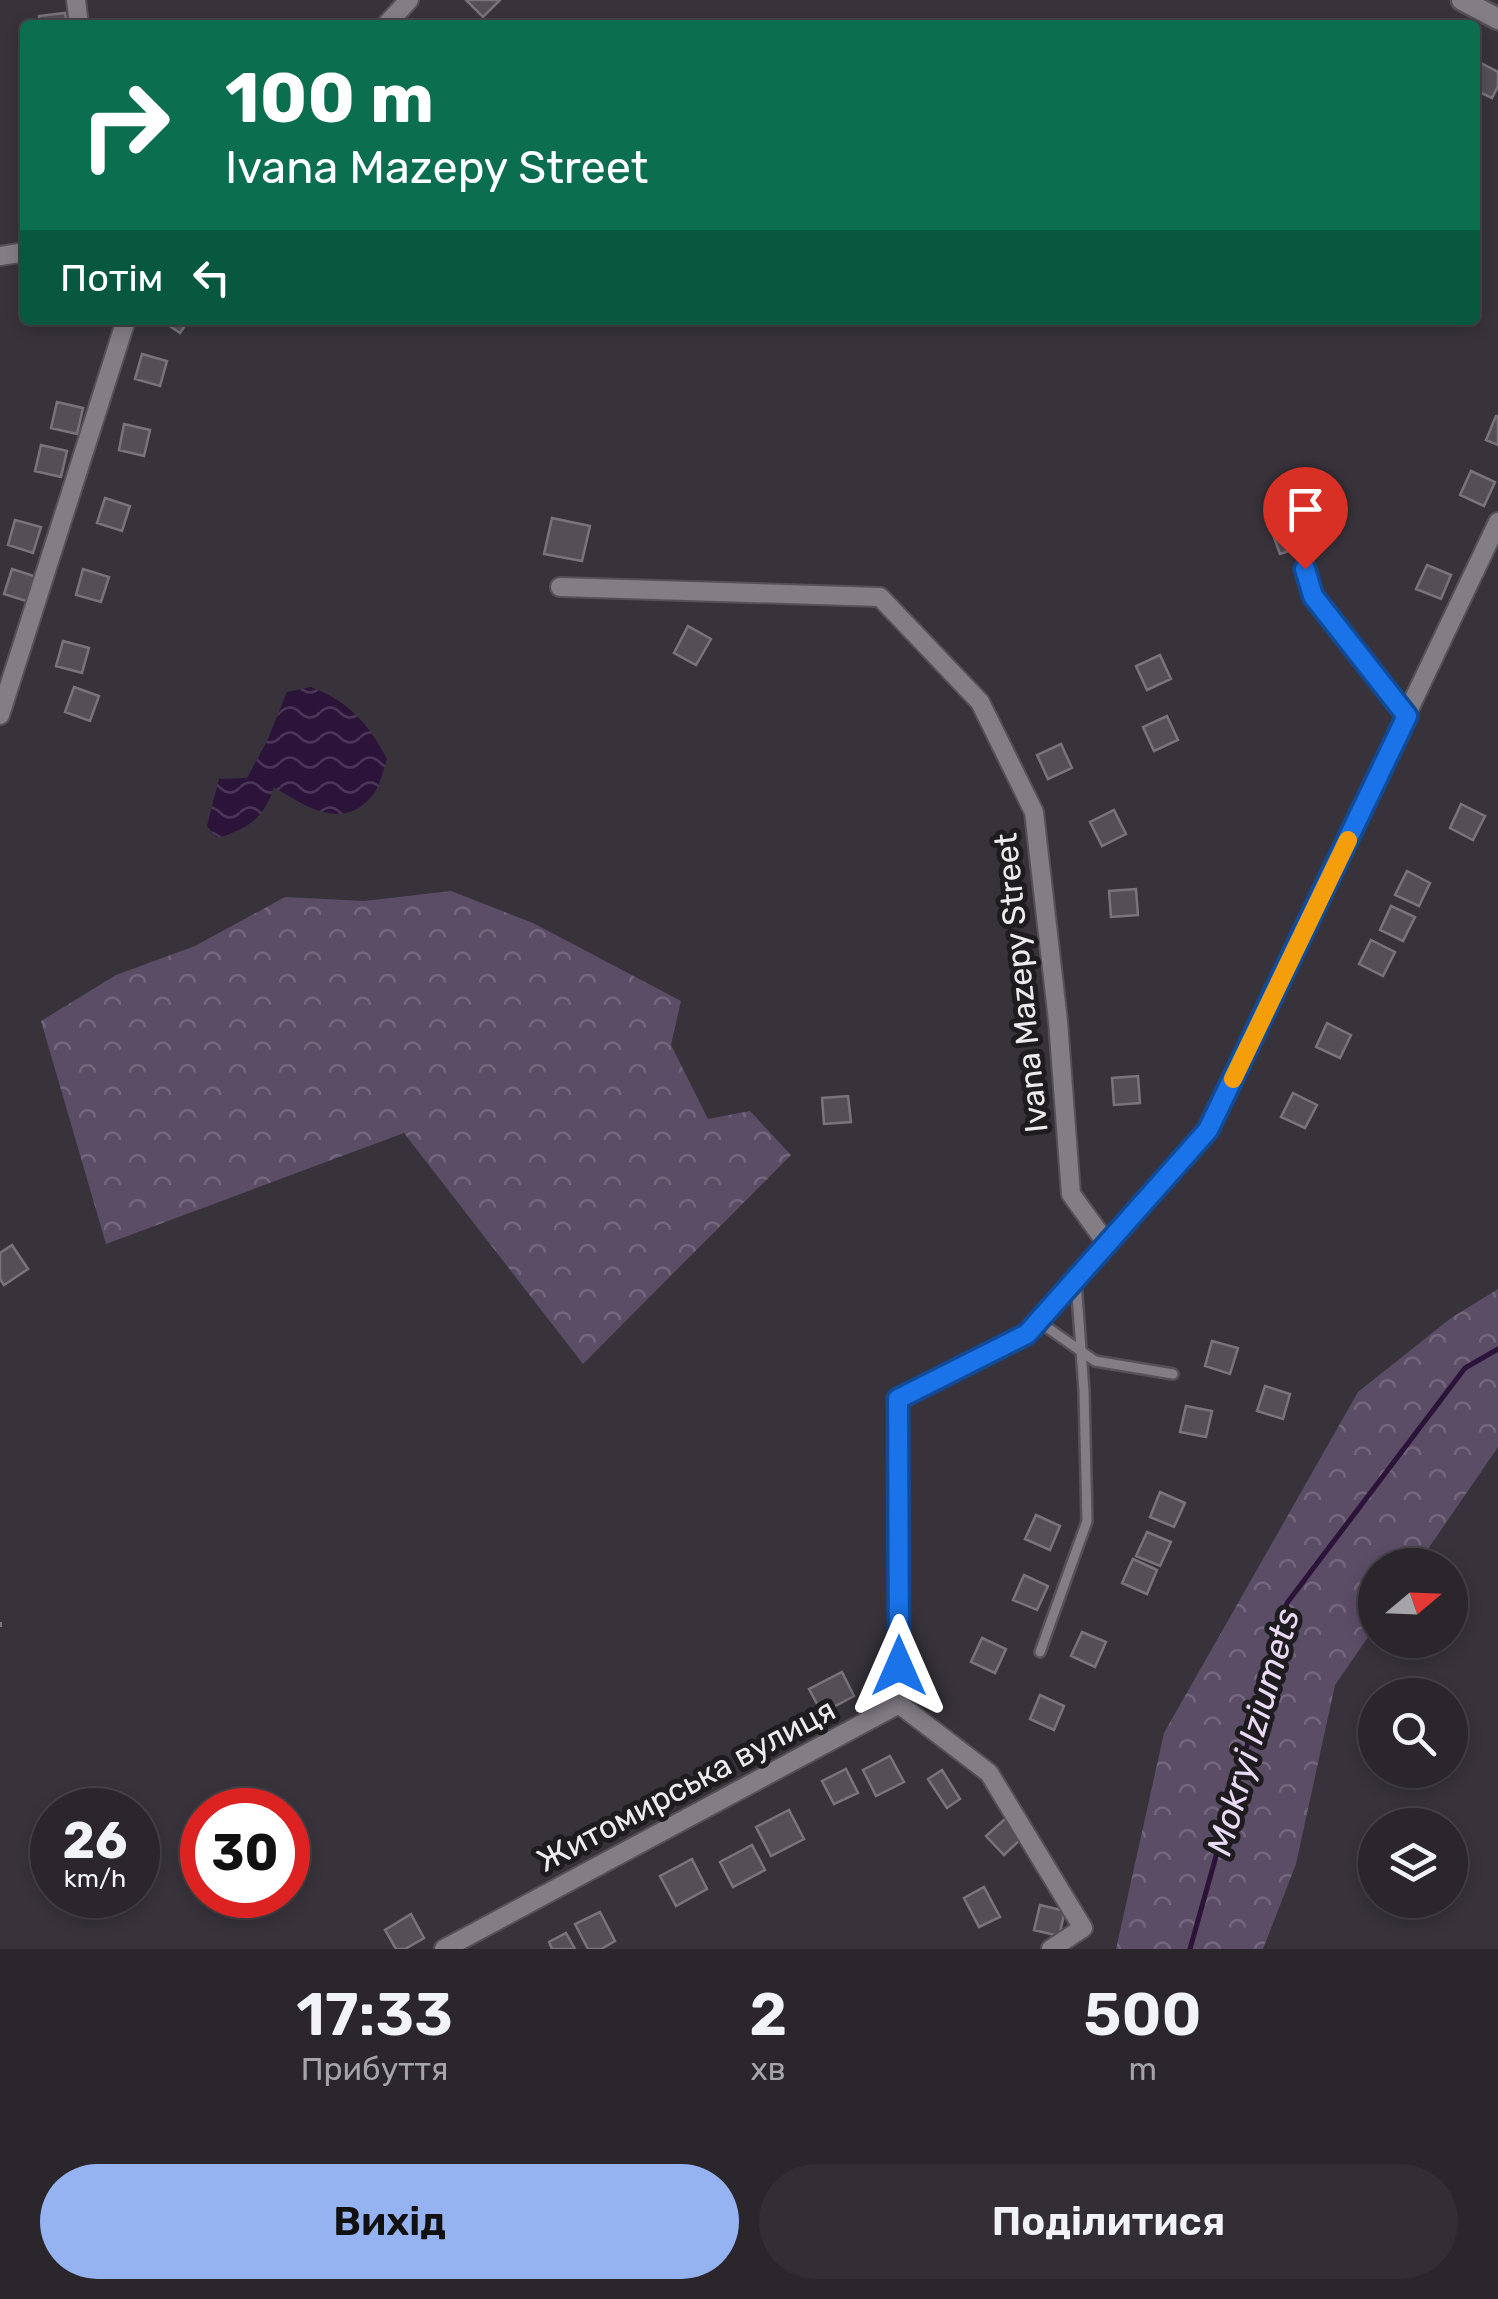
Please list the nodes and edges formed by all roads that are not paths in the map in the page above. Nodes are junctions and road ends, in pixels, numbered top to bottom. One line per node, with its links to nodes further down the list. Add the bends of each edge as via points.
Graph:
1 (409, 0): 4 (street)
2 (1462, 0): 3 (street)
3 (1498, 19)
4 (391, 20)
5 (124, 325): 9 (street)
6 (1498, 522): 10 (street)
7 (1305, 569): 10 (street, via 1313,596)
8 (560, 587): 11 (street, Ivana Mazepy Street, via 880,597 980,702 1034,812 1071,1194)
9 (0, 715)
10 (1407, 716): 11 (street, via 1208,1130)
11 (1107, 1244): 12 (street)
12 (1076, 1278): 13 (street); 14 (lane)
13 (1038, 1320): 14 (lane); 17 (street, via 1027,1334 898,1399)
14 (1081, 1351): 15 (lane, via 1095,1361); 16 (lane, via 1087,1521)
15 (1173, 1374)
16 (1040, 1652)
17 (899, 1704): 18 (street, Житомирська вулиця); 19 (street, via 989,1772 1083,1928)
18 (444, 1949)
19 (1051, 1949)

